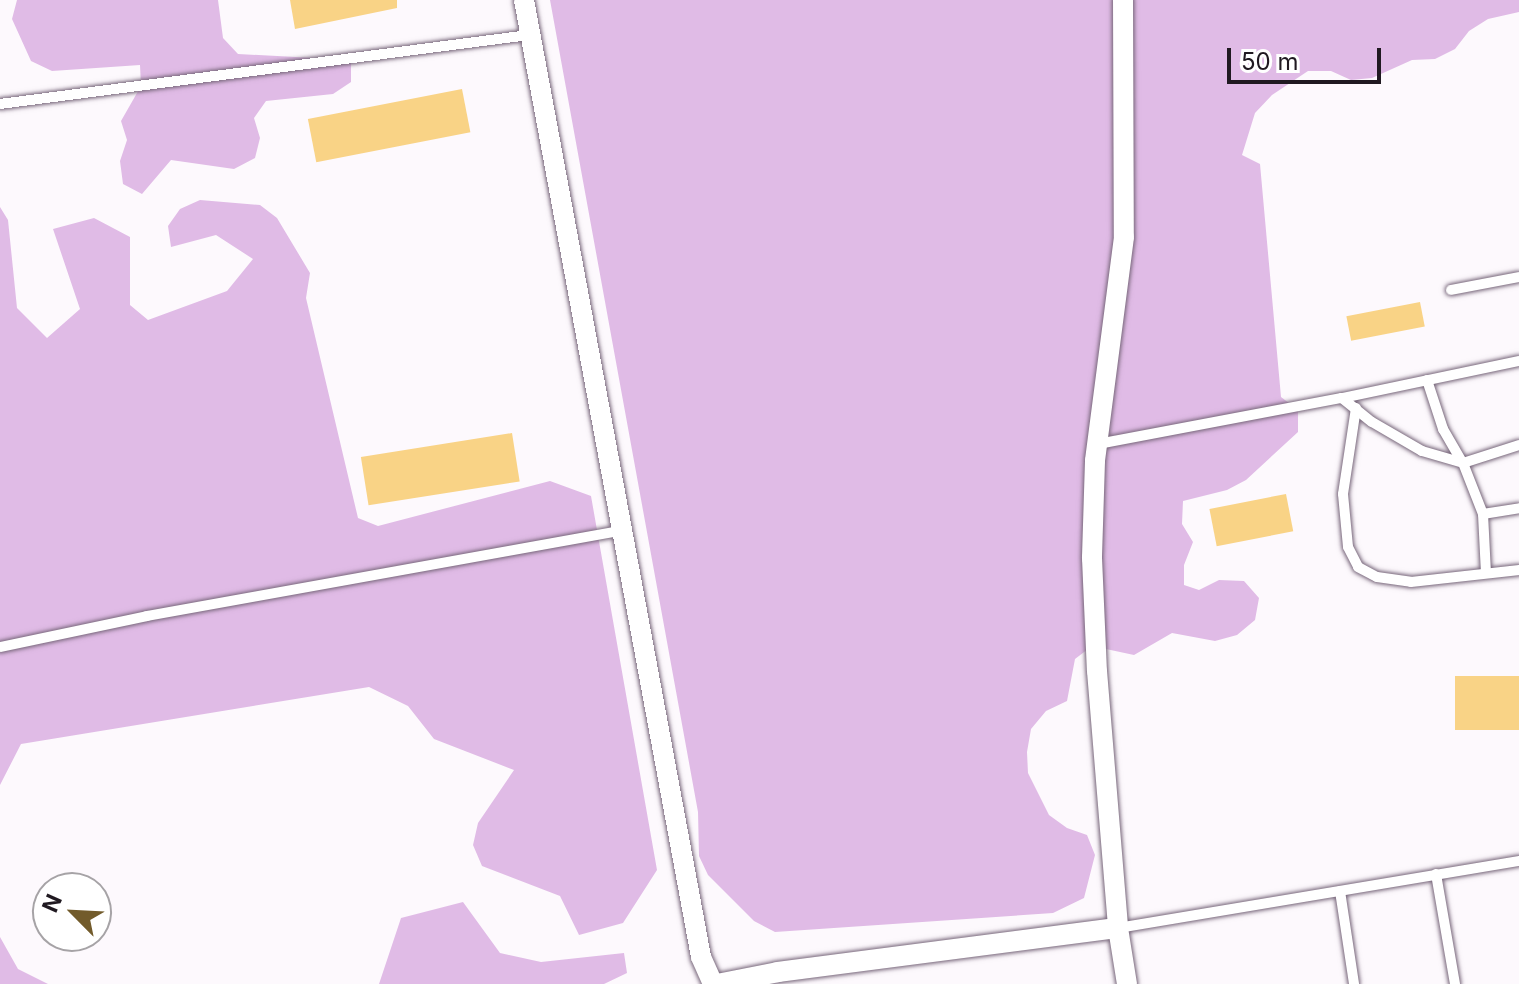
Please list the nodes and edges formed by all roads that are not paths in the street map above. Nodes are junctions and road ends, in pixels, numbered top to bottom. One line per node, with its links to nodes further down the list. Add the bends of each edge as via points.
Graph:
1 (524, 0): 3 (street)
2 (1123, 0): 11 (street, via 1124,237)
3 (529, 35): 4 (lane); 16 (street)
4 (0, 104)
5 (1519, 277): 6 (lane)
6 (1451, 290)
7 (1519, 361): 8 (lane)
8 (1427, 380): 9 (lane); 13 (lane, via 1443,429)
9 (1342, 398): 10 (lane); 11 (lane)
10 (1356, 408): 13 (lane, via 1422,451); 18 (lane, via 1343,494 1348,547 1358,567 1377,577 1411,582)
11 (1098, 444): 23 (street, via 1092,558)
12 (1519, 445): 13 (lane)
13 (1463, 463): 15 (lane)
14 (1519, 508): 15 (lane)
15 (1483, 514): 18 (lane)
16 (623, 530): 19 (lane); 24 (street, via 701,957)
17 (1519, 570): 18 (lane)
18 (1486, 573)
19 (0, 647)
20 (1519, 861): 21 (lane)
21 (1436, 874): 22 (lane); 27 (lane)
22 (1340, 891): 23 (lane); 26 (lane)
23 (1118, 928): 24 (street); 25 (street)
24 (715, 984)
25 (1127, 984)
26 (1354, 984)
27 (1455, 984)

